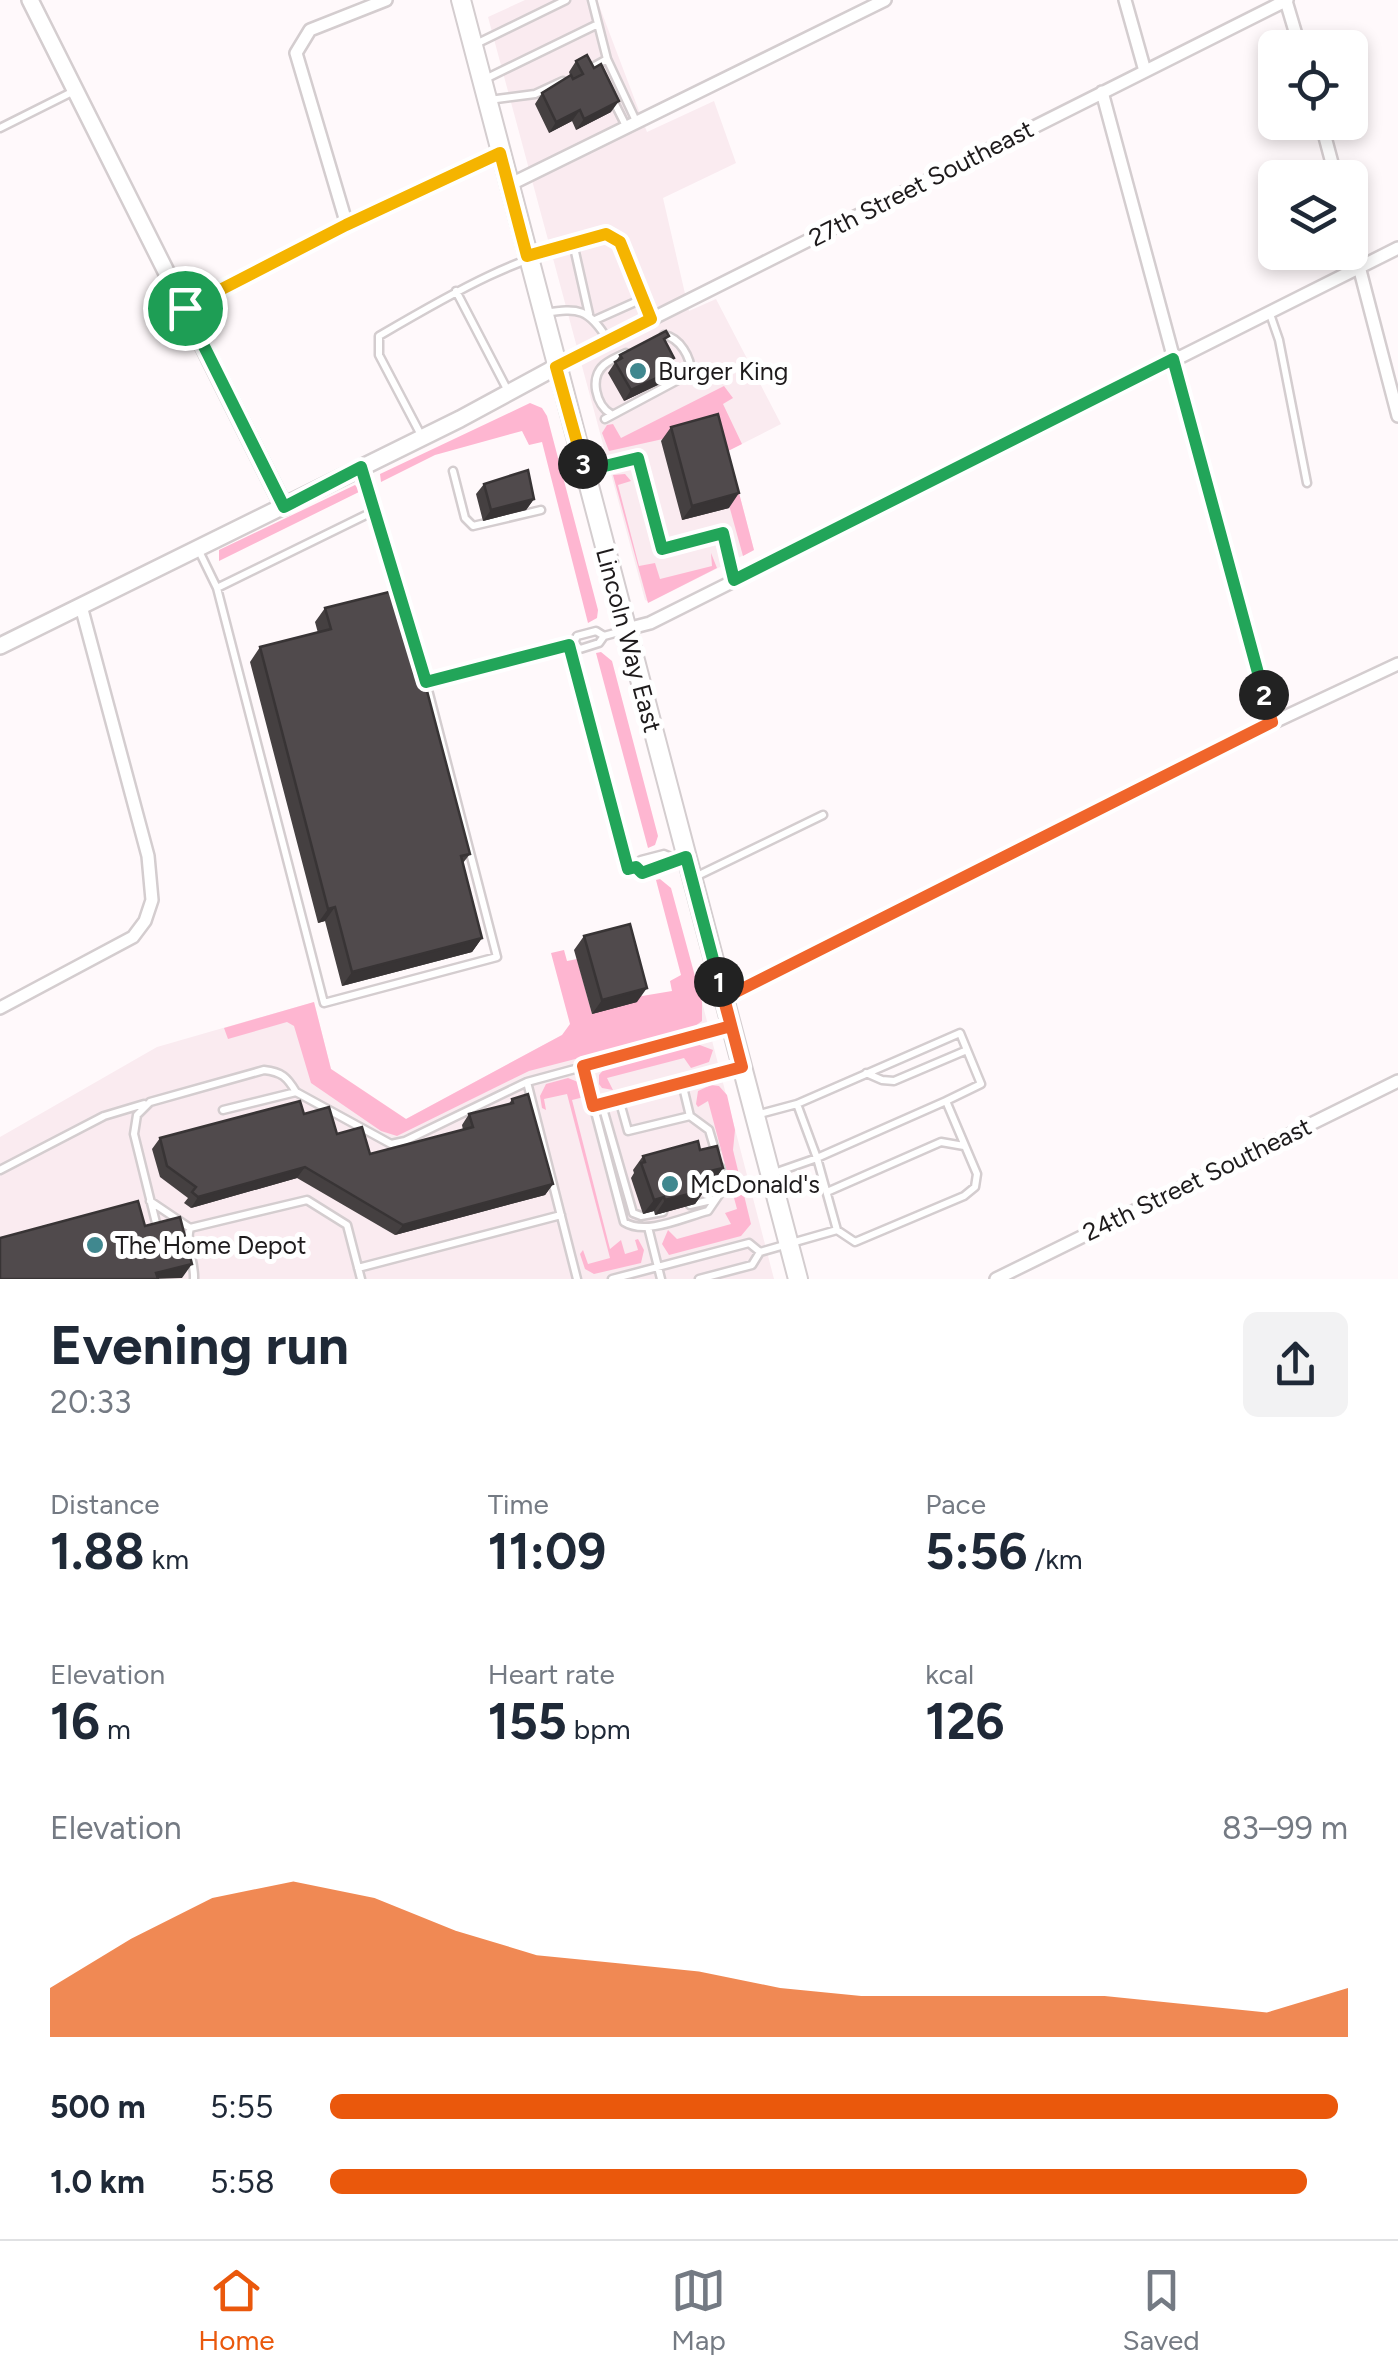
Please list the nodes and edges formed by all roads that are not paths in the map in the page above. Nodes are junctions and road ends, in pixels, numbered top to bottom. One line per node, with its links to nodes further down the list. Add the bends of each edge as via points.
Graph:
1 (30, 0): 17 (street)
2 (386, 0): 25 (street, via 310,30 296,53)
3 (461, 0): 11 (main road, Lincoln Way East)
4 (566, 0): 11 (lane)
5 (592, 0): 9 (lane)
6 (885, 0): 21 (street)
7 (1126, 0): 13 (street)
8 (1286, 0): 10 (street); 13 (street, 27th Street Southeast)
9 (598, 24): 12 (lane); 16 (lane)
10 (1295, 30)
11 (473, 45): 16 (main road, Lincoln Way East)
12 (607, 59): 14 (lane, via 586,70); 21 (lane)
13 (1144, 71): 18 (street, 27th Street Southeast)
14 (599, 72)
15 (568, 79): 20 (lane, via 535,94)
16 (482, 80): 20 (main road, Lincoln Way East)
17 (75, 90): 22 (lane); 34 (street)
18 (1102, 92): 38 (street, 27th Street Southeast); 42 (street)
19 (610, 95): 21 (lane)
20 (487, 101): 23 (main road, Lincoln Way East)
21 (632, 125): 24 (street)
22 (0, 128)
23 (500, 153): 24 (main road, Lincoln Way East); 25 (street)
24 (509, 185): 28 (main road, Lincoln Way East)
25 (346, 225): 34 (street)
26 (573, 242): 28 (lane); 33 (lane, via 614,236); 37 (lane)
27 (1398, 248): 29 (street)
28 (527, 256): 32 (lane); 36 (main road, Lincoln Way East)
29 (1368, 263)
30 (1353, 270): 35 (street)
31 (1360, 270): 45 (street)
32 (456, 291): 44 (lane); 46 (lane, via 379,336 379,355)
33 (642, 299): 37 (lane); 38 (lane)
34 (185, 308): 51 (street)
35 (1270, 312): 42 (street); 50 (lane)
36 (542, 314): 37 (lane, via 570,310); 43 (main road, Lincoln Way East)
37 (592, 318): 40 (lane)
38 (651, 319): 40 (street, 27th Street Southeast)
39 (654, 338): 41 (lane, via 678,342 691,373 608,417 596,394 597,374)
40 (608, 341): 43 (street, 27th Street Southeast)
41 (638, 346)
42 (1173, 359): 55 (street); 63 (street)
43 (556, 367): 44 (street); 49 (main road, Lincoln Way East)
44 (509, 392): 46 (street)
45 (1398, 416)
46 (422, 437): 47 (street)
47 (361, 467): 51 (street); 52 (lane)
48 (453, 471): 53 (lane, via 473,526)
49 (584, 471): 55 (lane, via 638,458 662,549 723,533); 58 (main road, Lincoln Way East)
50 (1307, 484)
51 (284, 507): 54 (street)
52 (376, 510): 56 (lane); 62 (lane)
53 (541, 510)
54 (198, 548): 56 (lane); 57 (street)
55 (734, 580): 58 (street)
56 (217, 588): 62 (lane, via 324,1002 497,957)
57 (81, 606): 60 (street); 69 (street, via 148,856 152,900 139,930 118,946)
58 (627, 629): 59 (lane, via 604,636 596,630); 65 (main road, Lincoln Way East)
59 (571, 644): 62 (lane); 66 (lane, via 628,869)
60 (0, 646)
61 (1398, 664): 63 (street)
62 (426, 682)
63 (1272, 722): 68 (street)
64 (823, 815): 67 (lane)
65 (682, 858): 66 (lane, via 664,854); 66 (lane, via 642,873); 67 (main road, Lincoln Way East)
66 (636, 867)
67 (692, 879): 68 (main road, Lincoln Way East)
68 (724, 998): 70 (main road, Lincoln Way East)
69 (0, 1008)
70 (731, 1026): 72 (lane); 73 (main road, Lincoln Way East)
71 (967, 1050): 74 (lane, via 894,1081); 74 (lane, via 960,1033); 80 (lane, via 982,1084)
72 (583, 1066): 76 (lane); 83 (lane)
73 (742, 1067): 77 (lane); 85 (main road, Lincoln Way East)
74 (866, 1074): 82 (lane)
75 (1398, 1081): 112 (street, 24th Street Southeast)
76 (527, 1082): 78 (lane, via 391,1144); 96 (lane)
77 (682, 1084): 79 (lane); 86 (lane)
78 (296, 1092): 81 (lane, via 280,1072 264,1070); 84 (lane)
79 (620, 1099): 83 (lane); 86 (lane, via 628,1131)
80 (946, 1101): 87 (lane); 88 (lane)
81 (150, 1102): 89 (lane, via 104,1116); 93 (lane, via 137,1115 134,1134)
82 (797, 1104): 85 (lane); 88 (lane)
83 (593, 1106): 95 (lane, via 604,1112 634,1213); 97 (lane, via 624,1222)
84 (223, 1110)
85 (755, 1115): 90 (main road, Lincoln Way East)
86 (690, 1116): 92 (lane, via 710,1130 725,1186)
87 (965, 1146): 91 (lane, via 941,1142); 99 (lane, via 978,1174 964,1196 855,1242)
88 (817, 1158): 90 (lane); 91 (lane)
89 (0, 1170)
90 (770, 1175): 100 (main road, Lincoln Way East)
91 (827, 1192): 99 (lane)
92 (718, 1198): 94 (lane); 97 (lane, via 708,1211)
93 (149, 1200): 98 (lane); 101 (lane)
94 (682, 1208)
95 (668, 1211)
96 (561, 1215): 104 (lane); 107 (lane)
97 (648, 1227): 103 (lane)
98 (190, 1228): 104 (lane, via 308,1200 347,1226); 105 (lane)
99 (837, 1230): 100 (lane)
100 (788, 1244): 102 (lane); 111 (main road, Lincoln Way East)
101 (162, 1248)
102 (760, 1252): 103 (lane, via 749,1243); 110 (lane, via 752,1265)
103 (658, 1267): 108 (lane); 109 (lane)
104 (358, 1268): 106 (lane)
105 (194, 1279)
106 (360, 1279)
107 (577, 1279)
108 (612, 1279)
109 (661, 1279)
110 (699, 1279)
111 (798, 1279)
112 (996, 1279)

